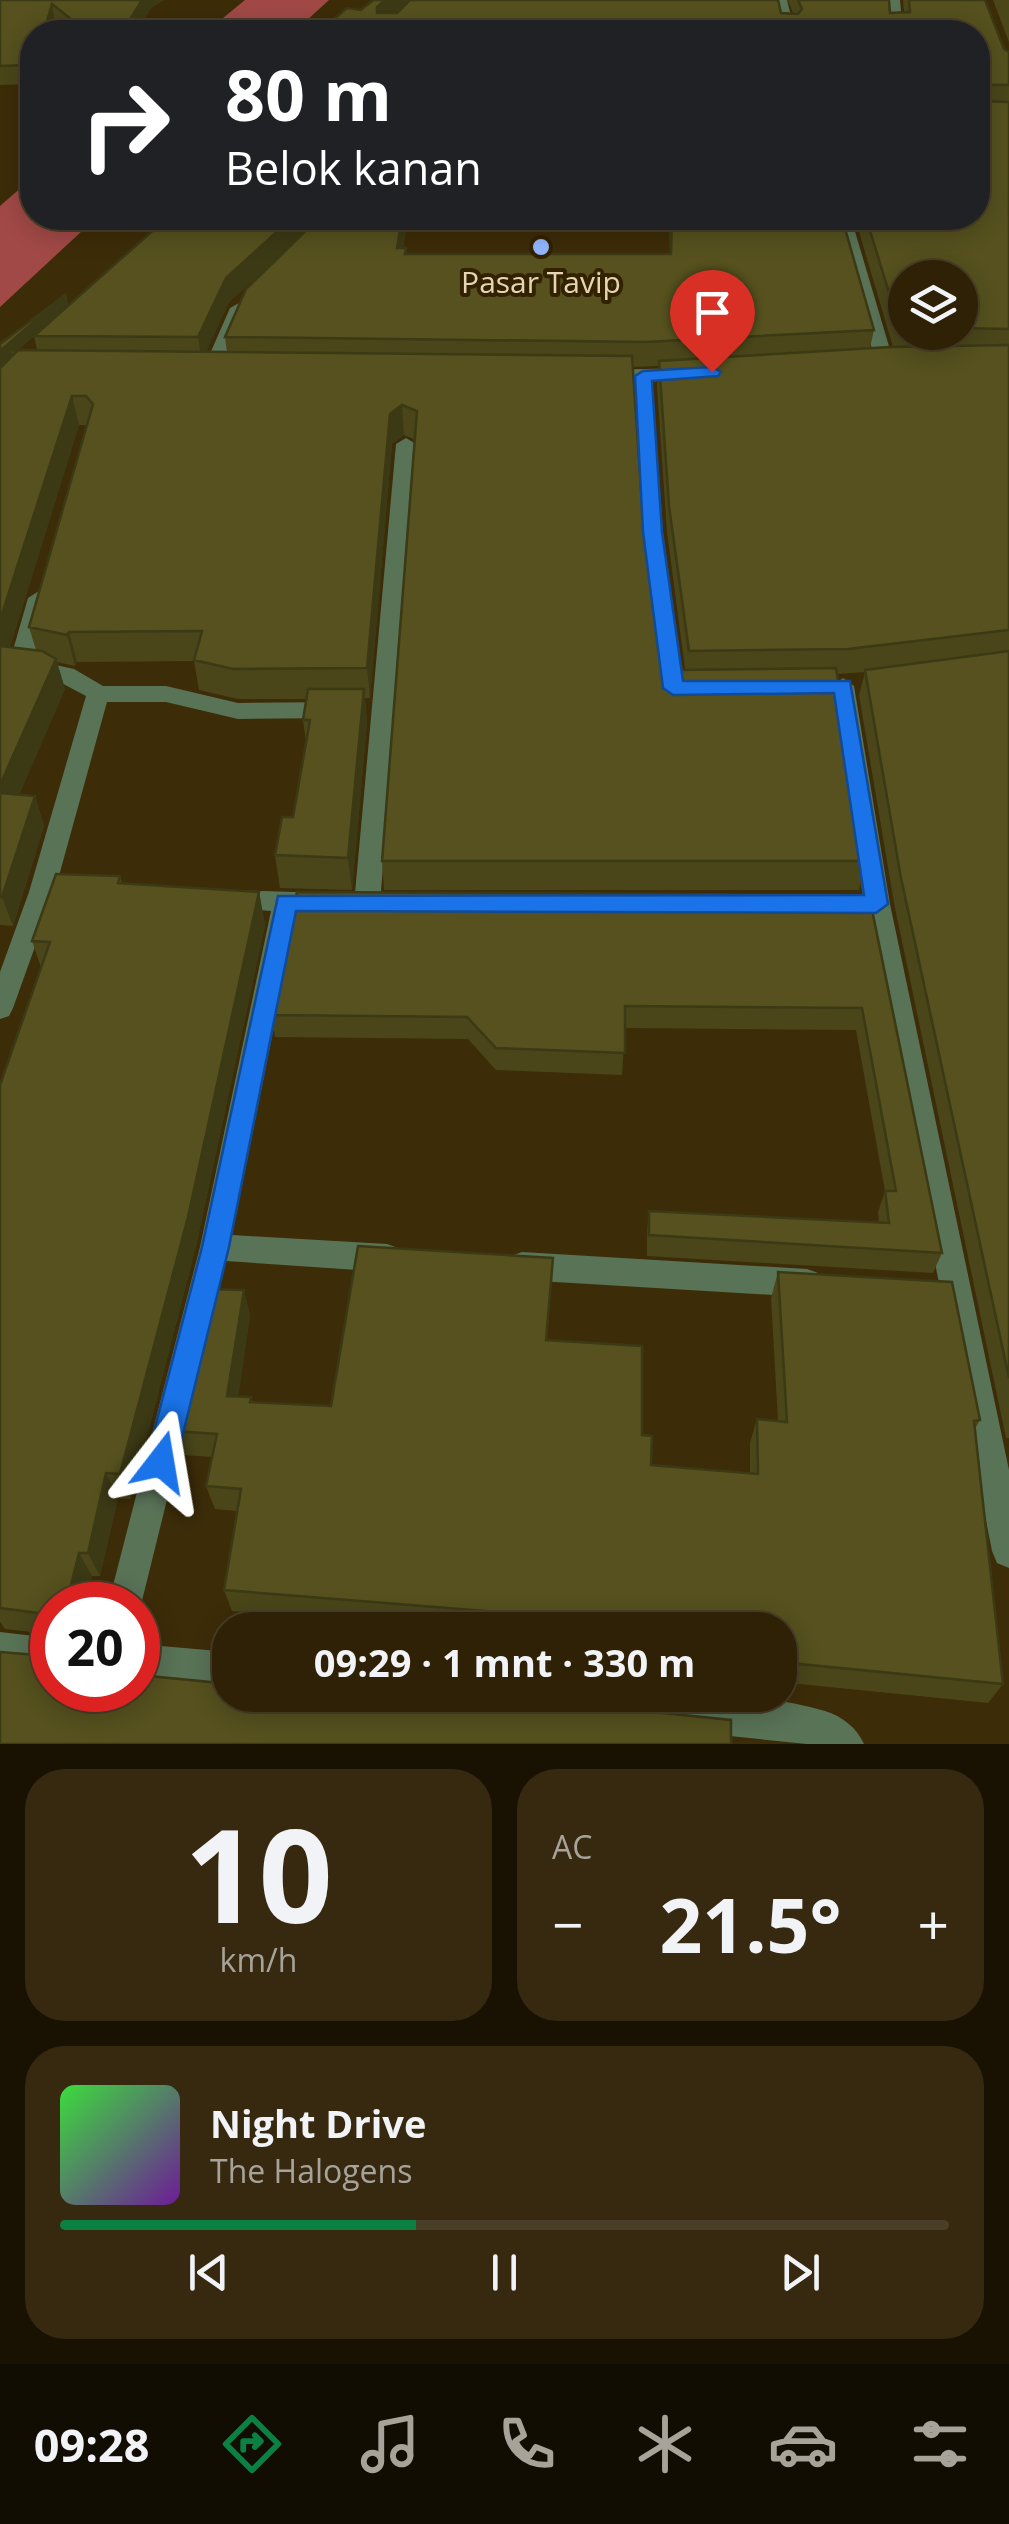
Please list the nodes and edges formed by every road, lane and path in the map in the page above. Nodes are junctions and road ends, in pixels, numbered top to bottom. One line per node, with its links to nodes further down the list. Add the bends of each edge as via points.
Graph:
1 (846, 230): 3 (street)
2 (252, 296): 4 (street, via 238,309 220,372)
3 (885, 363)
4 (190, 370)
5 (718, 372): 7 (street)
6 (587, 376): 7 (street)
7 (643, 376): 12 (street, via 673,688)
8 (406, 444): 14 (street)
9 (46, 576): 10 (street)
10 (10, 665): 13 (street, via 87,682)
11 (842, 686): 25 (street, via 867,904)
12 (711, 688)
13 (98, 694): 14 (street, via 166,694 238,711); 15 (street)
14 (384, 710): 18 (street, via 377,904)
15 (42, 892): 16 (street); 19 (street)
16 (117, 895)
17 (192, 898): 18 (street)
18 (286, 902): 20 (street)
19 (0, 1008)
20 (216, 1247): 21 (street); 27 (street)
21 (411, 1259)
22 (489, 1264): 23 (street)
23 (840, 1285)
24 (918, 1290): 25 (street)
25 (956, 1292): 26 (street)
26 (1009, 1551)
27 (131, 1582)
28 (0, 1650): 29 (street)
29 (30, 1653)
30 (160, 1664): 31 (street)
31 (212, 1668)
32 (692, 1712): 33 (street, via 825,1730)
33 (846, 1744)

